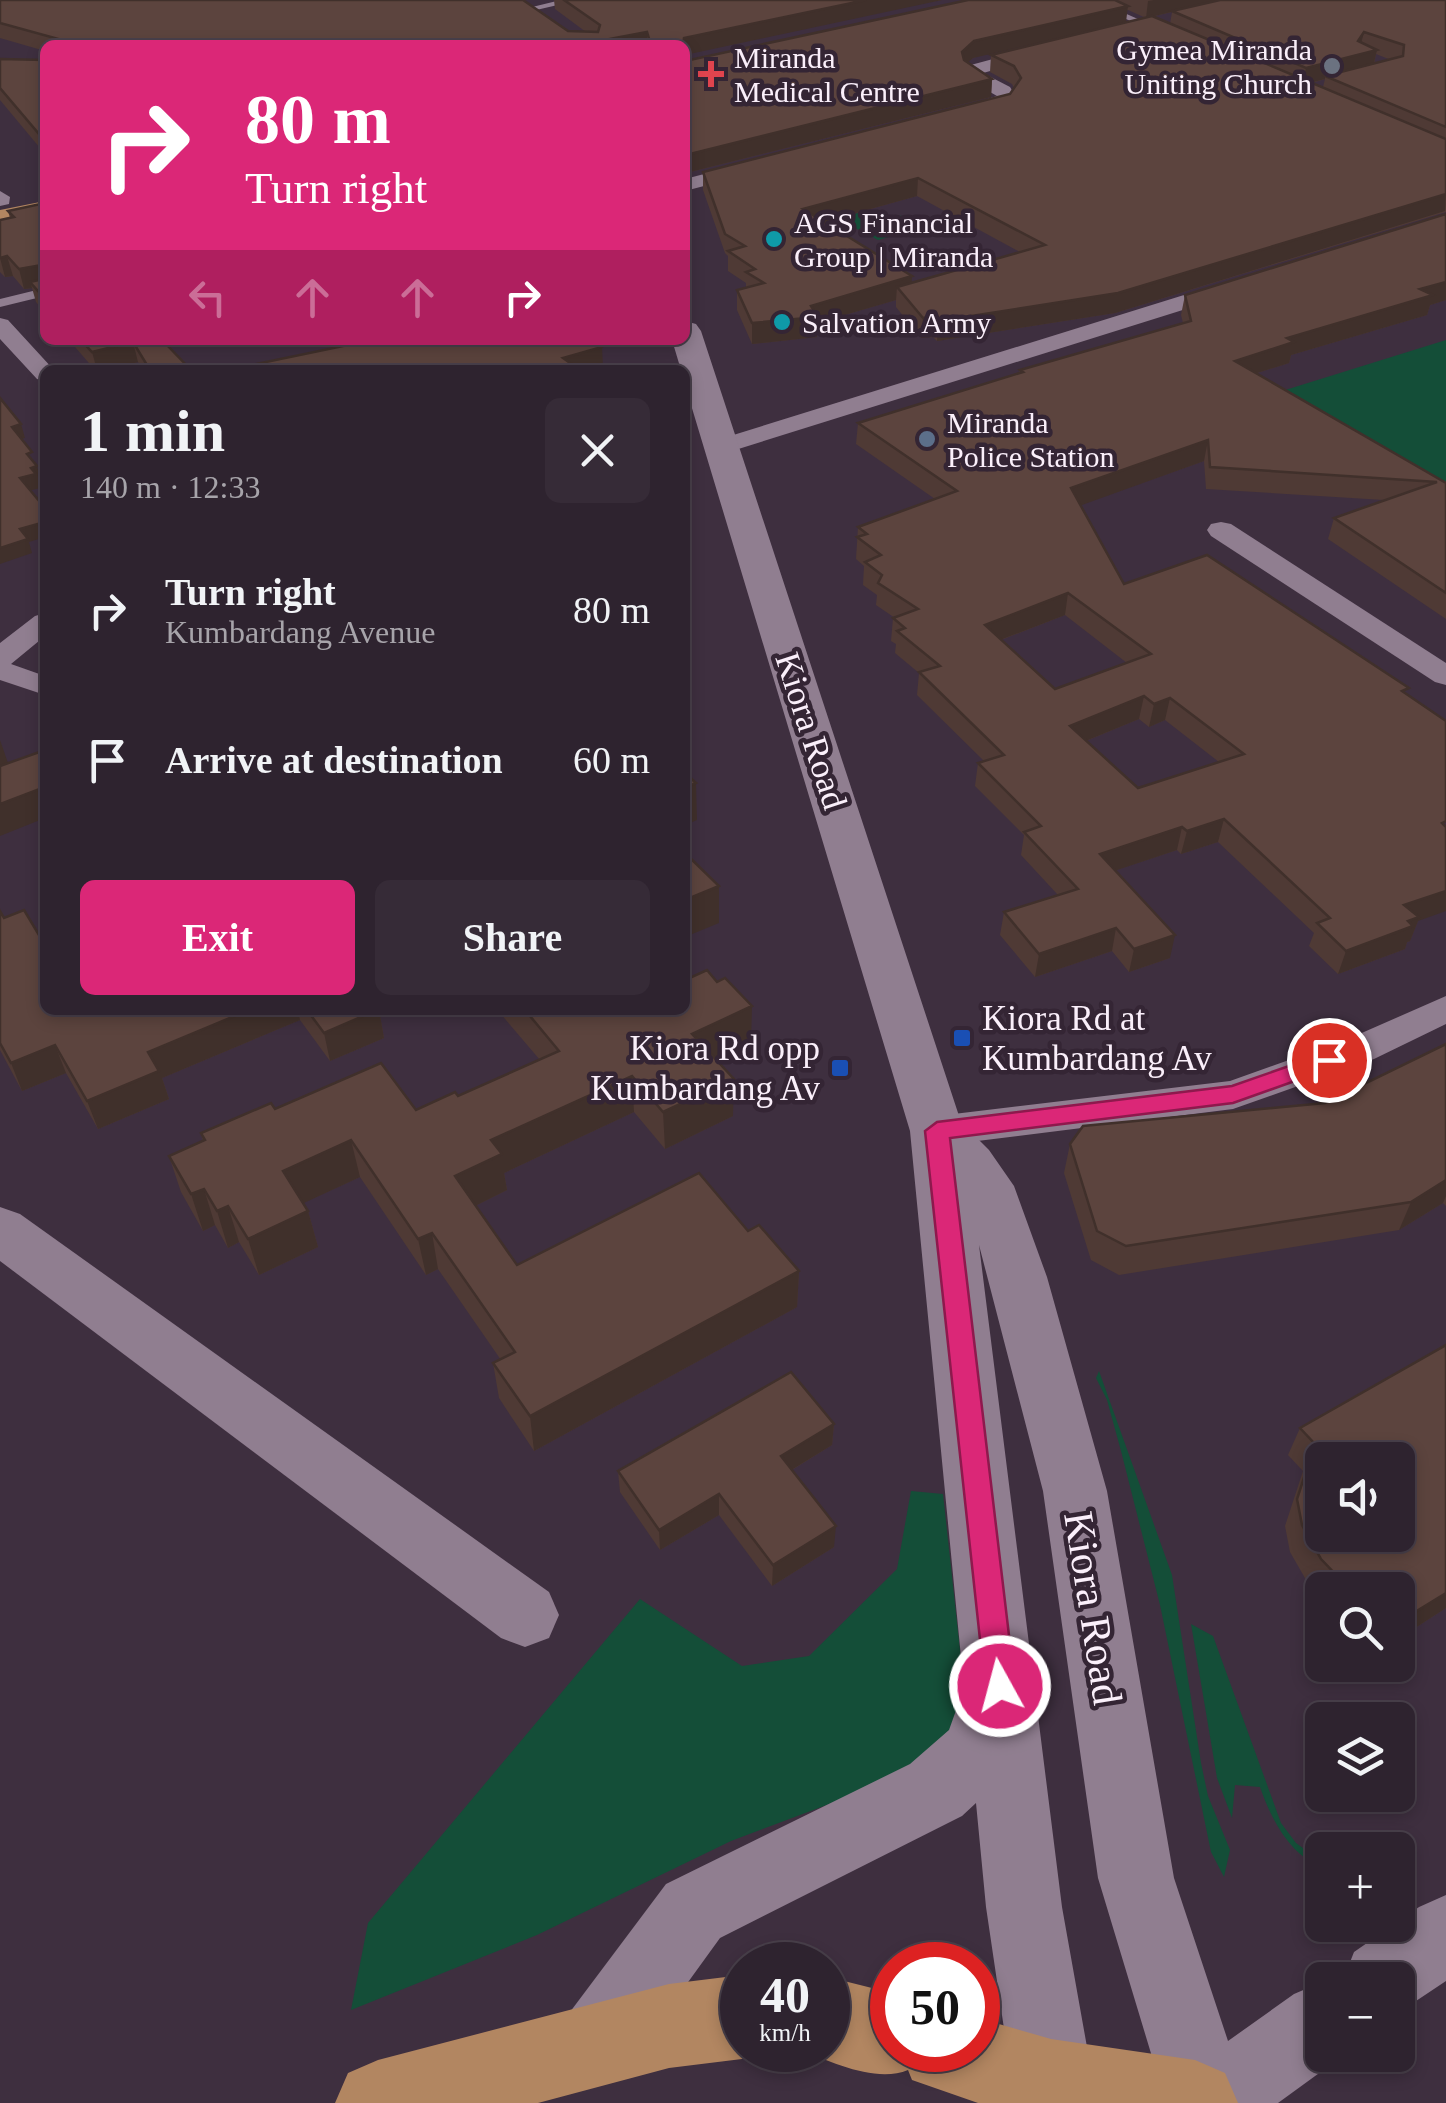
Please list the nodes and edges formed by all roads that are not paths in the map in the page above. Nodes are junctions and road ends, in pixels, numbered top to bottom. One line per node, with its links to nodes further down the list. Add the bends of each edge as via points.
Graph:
1 (574, 0): 3 (lane)
2 (1088, 0): 4 (lane)
3 (520, 8): 5 (main road)
4 (1161, 27): 6 (street)
5 (548, 31)
6 (1111, 35)
7 (1056, 48): 8 (street, via 973,70 1007,98)
8 (942, 118)
9 (768, 163): 10 (street)
10 (690, 184)
11 (40, 193): 12 (main road)
12 (10, 207)
13 (1259, 279): 19 (street)
14 (40, 293): 15 (lane)
15 (0, 303)
16 (0, 325): 18 (street)
17 (689, 345): 19 (main road, Kiora Road)
18 (40, 369)
19 (723, 446): 27 (main road, Kiora Road)
20 (1221, 530): 24 (street)
21 (40, 626): 22 (street)
22 (0, 658)
23 (0, 670): 25 (street)
24 (1446, 676)
25 (40, 684)
26 (1446, 1009): 27 (street, via 1361,1049 1233,1094)
27 (937, 1131): 30 (main road, Kiora Road); 40 (main road, Kiora Road, via 970,1164 994,1202 1018,1277 1074,1491 1136,1878)
28 (0, 1230): 29 (main road)
29 (525, 1615)
30 (1000, 1686): 35 (main road, via 976,1754 954,1777 693,1911); 37 (main road, Kiora Road)
31 (1446, 1934): 32 (main road)
32 (1407, 1962)
33 (720, 2020): 35 (main road)
34 (1305, 2034): 40 (main road)
35 (595, 2044): 38 (main road)
36 (1000, 2072): 37 (main road)
37 (1053, 2092): 39 (main road)
38 (378, 2103)
39 (1196, 2103)
40 (1208, 2103)

